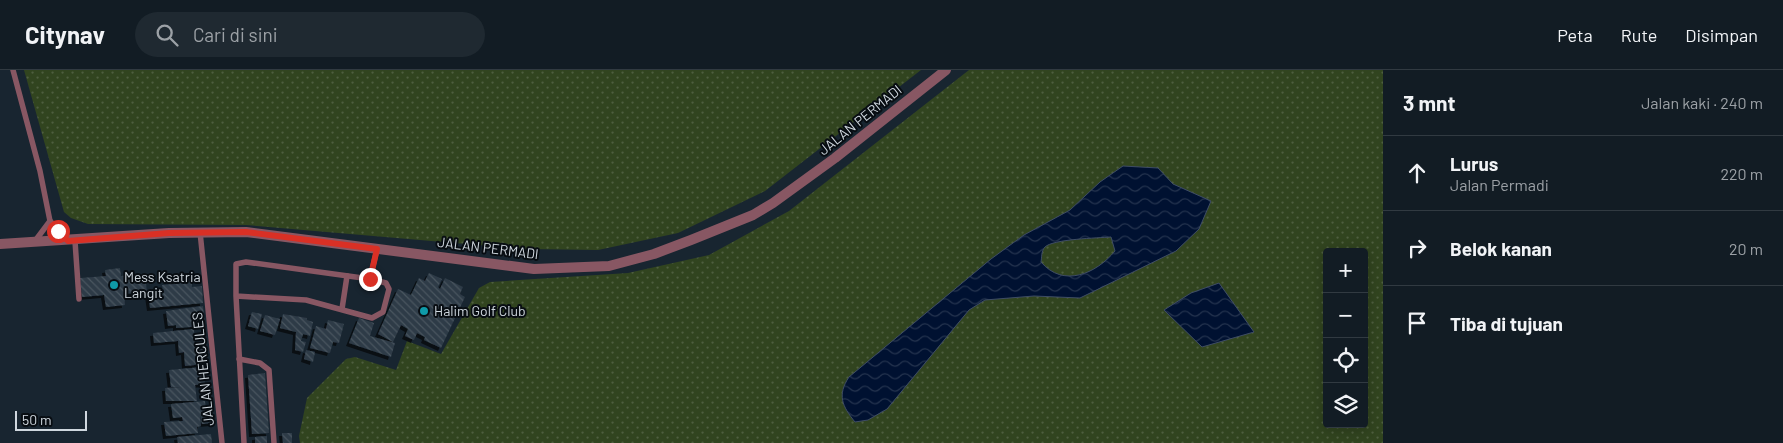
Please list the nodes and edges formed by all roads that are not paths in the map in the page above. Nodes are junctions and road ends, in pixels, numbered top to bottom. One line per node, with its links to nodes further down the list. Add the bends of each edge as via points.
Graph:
1 (13, 70): 3 (lane)
2 (946, 70): 8 (street, JALAN PERMADI, via 785,196 753,215 654,254 609,266 534,269)
3 (50, 221): 5 (lane); 6 (lane)
4 (200, 232): 5 (street, JALAN PERMADI); 8 (street, JALAN PERMADI, via 246,232); 15 (lane, JALAN HERCULES)
5 (72, 241): 6 (street, JALAN PERMADI); 12 (lane)
6 (33, 243): 7 (street, JALAN PERMADI)
7 (0, 244)
8 (377, 249): 10 (lane)
9 (347, 276): 10 (lane); 11 (lane, via 240,263 236,264); 13 (lane)
10 (370, 279): 13 (lane, via 388,286 383,312 369,318)
11 (236, 296): 13 (lane, via 306,300); 14 (lane)
12 (79, 299)
13 (342, 309)
14 (239, 359): 16 (lane); 17 (lane, via 260,363 269,370)
15 (222, 443)
16 (244, 443)
17 (274, 443)

